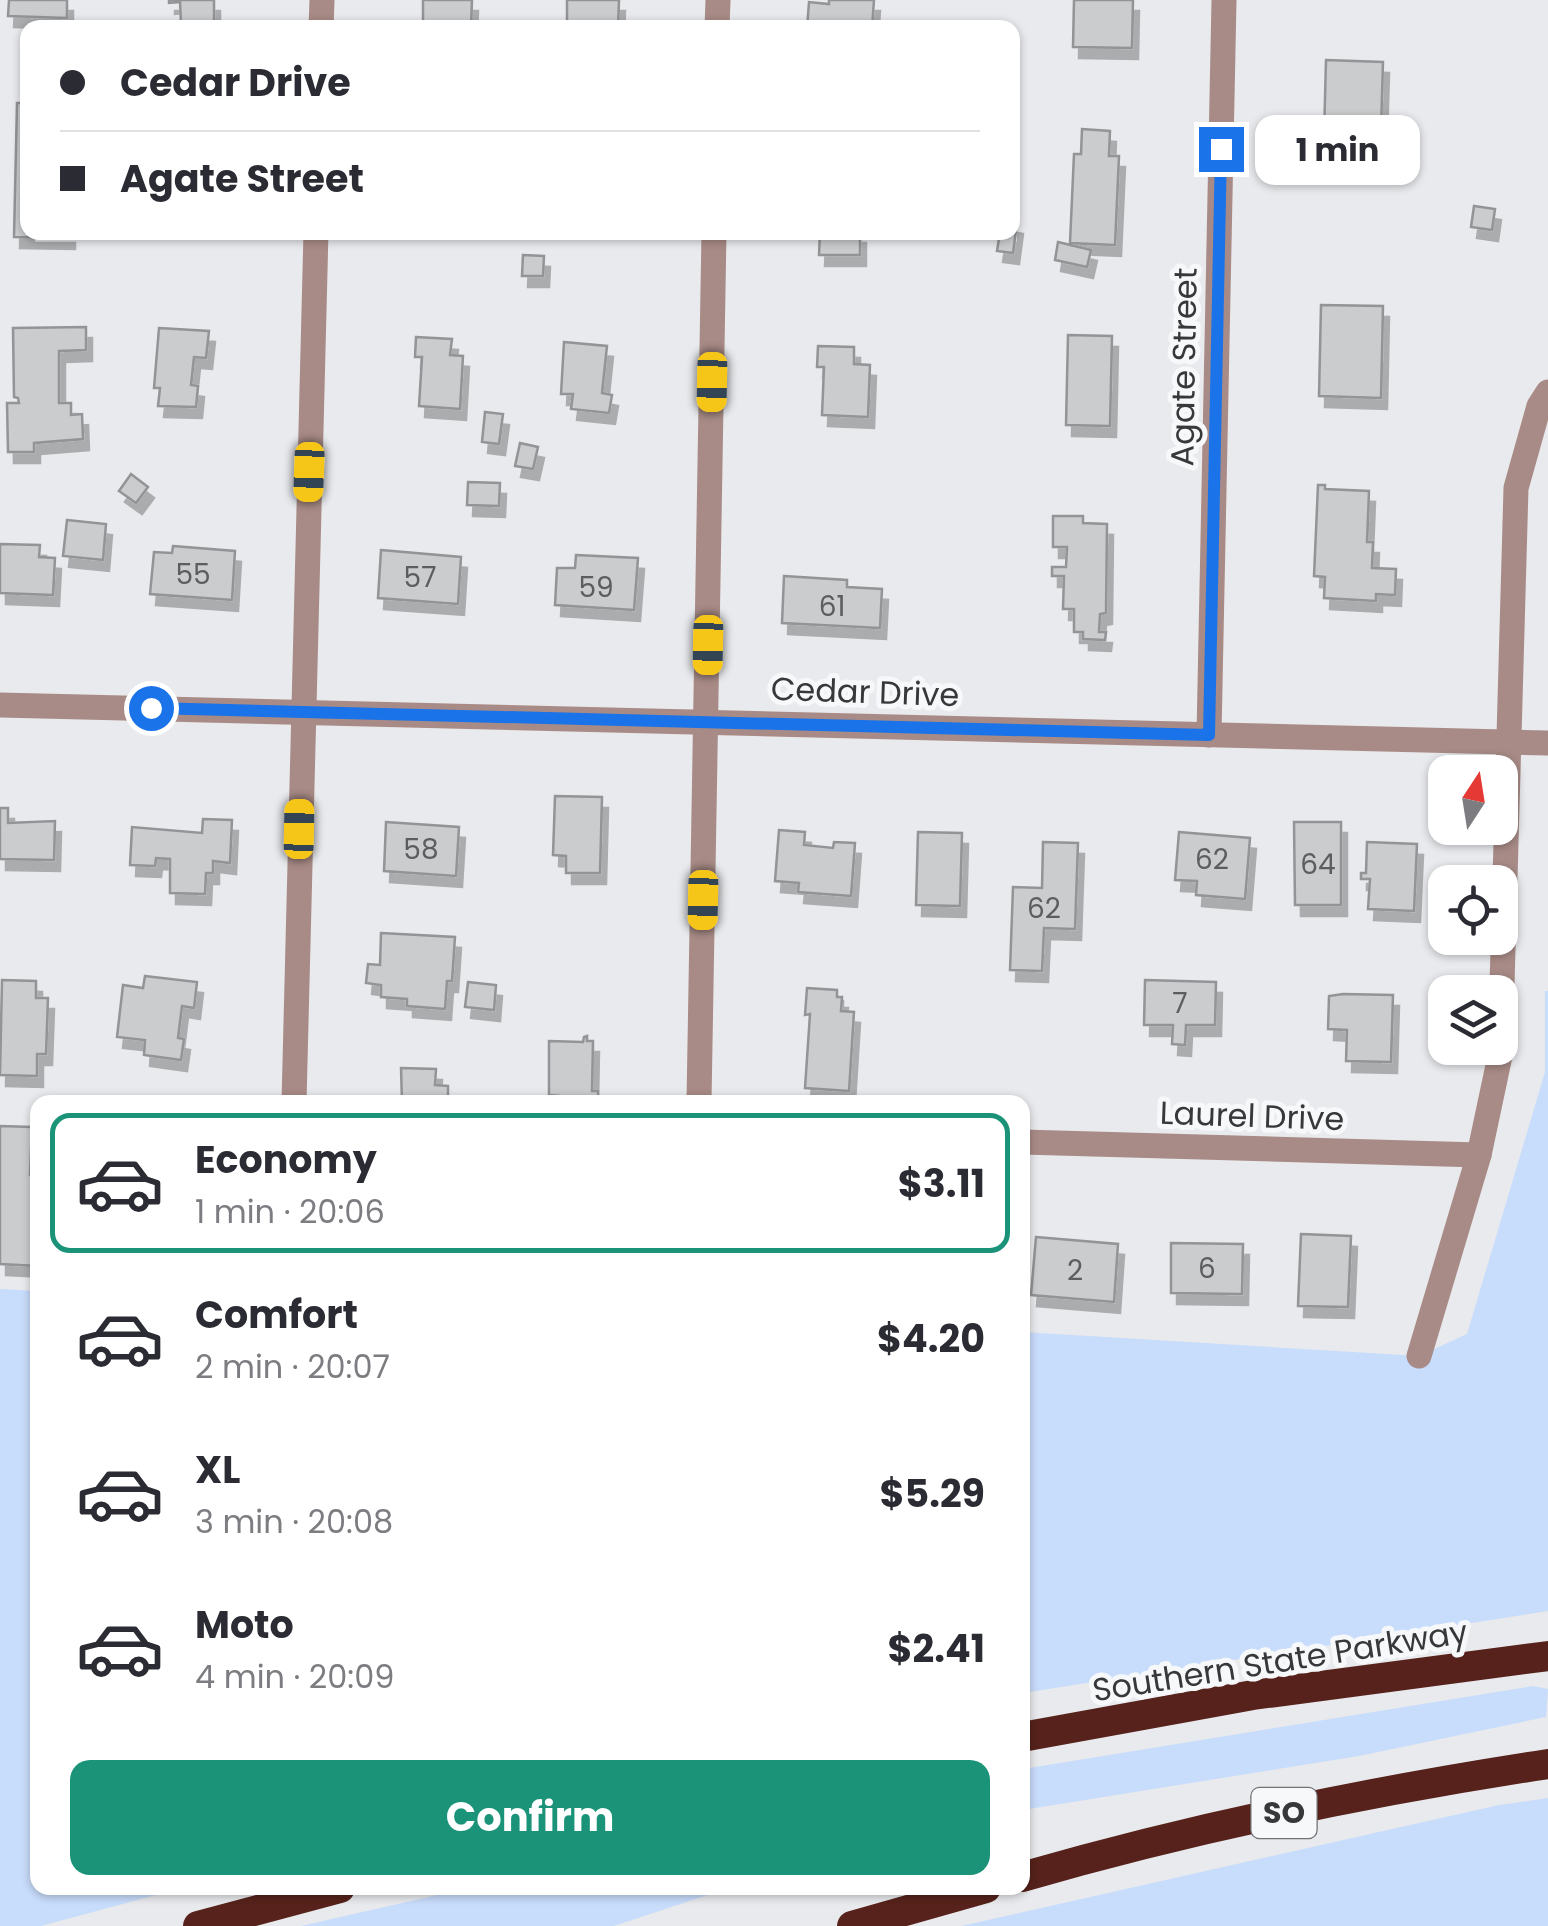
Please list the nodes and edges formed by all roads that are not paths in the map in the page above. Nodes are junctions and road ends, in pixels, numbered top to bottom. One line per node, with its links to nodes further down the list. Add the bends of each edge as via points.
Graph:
1 (1224, 0): 8 (street, Agate Street)
2 (316, 240): 6 (street)
3 (714, 240): 7 (street)
4 (1548, 392): 9 (street, via 1516,488)
5 (0, 705): 6 (street, Cedar Drive)
6 (302, 711): 7 (street, Cedar Drive); 11 (street)
7 (706, 720): 8 (street, Cedar Drive); 12 (street)
8 (1209, 735): 9 (street, Cedar Drive)
9 (1509, 742): 10 (street, Cedar Drive); 14 (street, via 1500,1056)
10 (1548, 744)
11 (294, 1095)
12 (699, 1095)
13 (1030, 1142): 14 (street, Laurel Drive)
14 (1479, 1155): 15 (street)
15 (1419, 1356)
16 (1548, 1656): 17 (highway, Southern State Parkway, via 1253,1694)
17 (1030, 1736)
18 (1548, 1764): 19 (highway, SO, via 1407,1786)
19 (1030, 1875)
20 (314, 1895): 22 (highway)
21 (961, 1895): 23 (highway)
22 (198, 1926)
23 (852, 1926)

